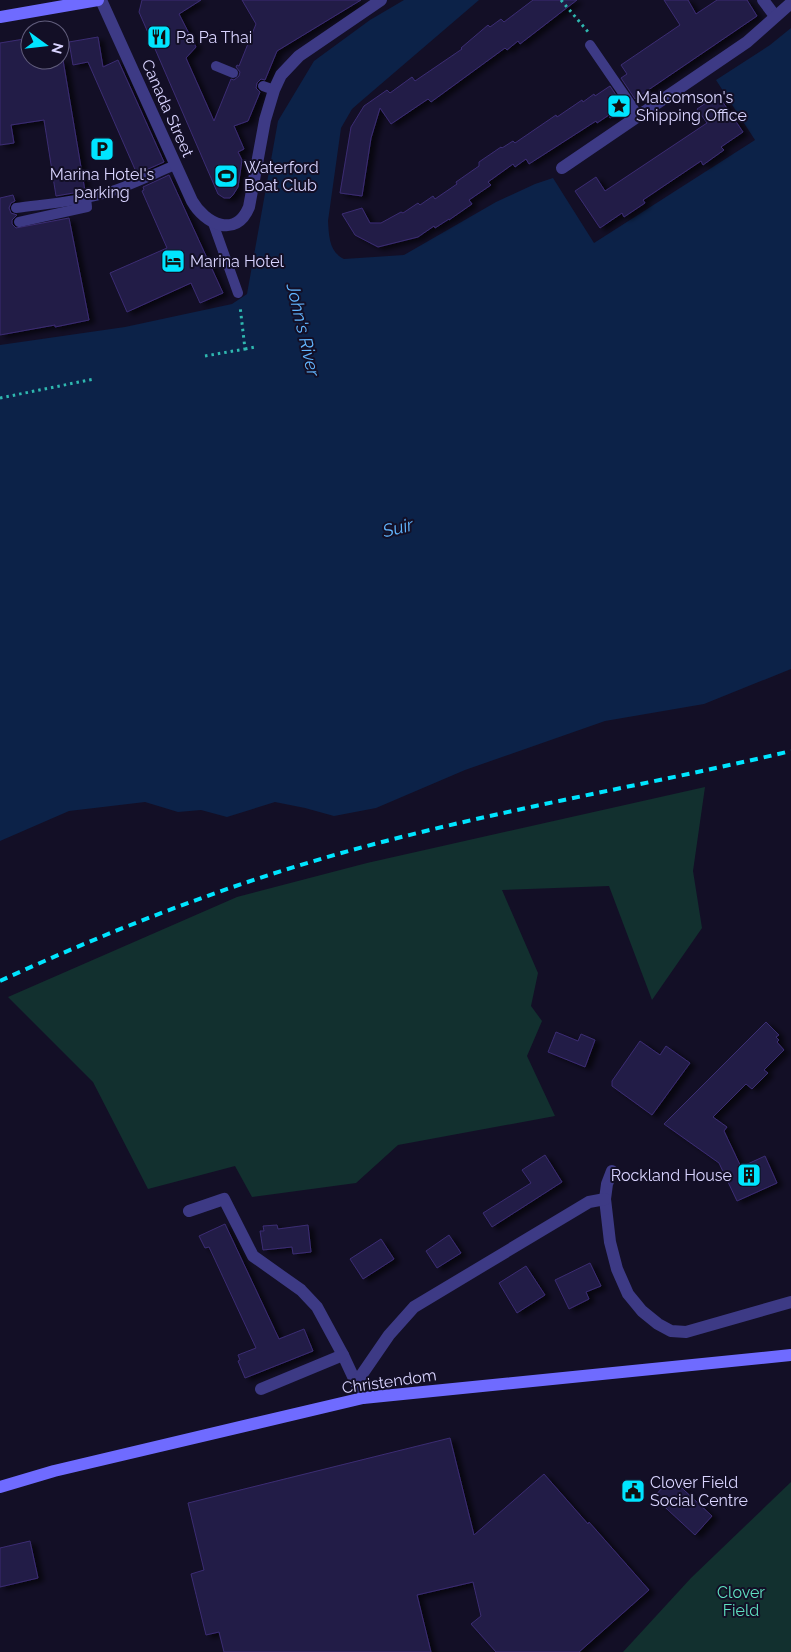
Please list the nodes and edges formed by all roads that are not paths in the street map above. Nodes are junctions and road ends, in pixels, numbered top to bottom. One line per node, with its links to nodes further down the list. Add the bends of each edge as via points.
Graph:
1 (100, 0): 7 (street); 12 (street, Canada Street)
2 (381, 0): 5 (street)
3 (763, 0): 6 (street)
4 (791, 3): 6 (street)
5 (362, 5): 17 (street, via 291,63 268,88 246,214 235,224)
6 (775, 16): 11 (street, via 747,42)
7 (0, 17)
8 (590, 40): 11 (lane)
9 (216, 66): 10 (lane)
10 (233, 73)
11 (638, 116): 13 (street)
12 (175, 165): 14 (lane); 17 (street, Canada Street, via 196,208)
13 (562, 168)
14 (87, 203): 15 (lane); 16 (lane)
15 (16, 208)
16 (19, 222)
17 (213, 223): 18 (lane)
18 (238, 293)
19 (612, 1171): 20 (street)
20 (605, 1199): 22 (street, via 617,1269 628,1294 658,1324 671,1331 686,1332); 25 (street, via 590,1202 414,1307 388,1335)
21 (189, 1211): 23 (street, via 224,1199 253,1256 300,1290 317,1307)
22 (791, 1302)
23 (343, 1355): 25 (street); 26 (street)
24 (791, 1355): 27 (street, Christendom)
25 (356, 1383): 27 (street)
26 (261, 1389)
27 (363, 1398): 28 (street, Christendom, via 54,1471)
28 (0, 1487)

